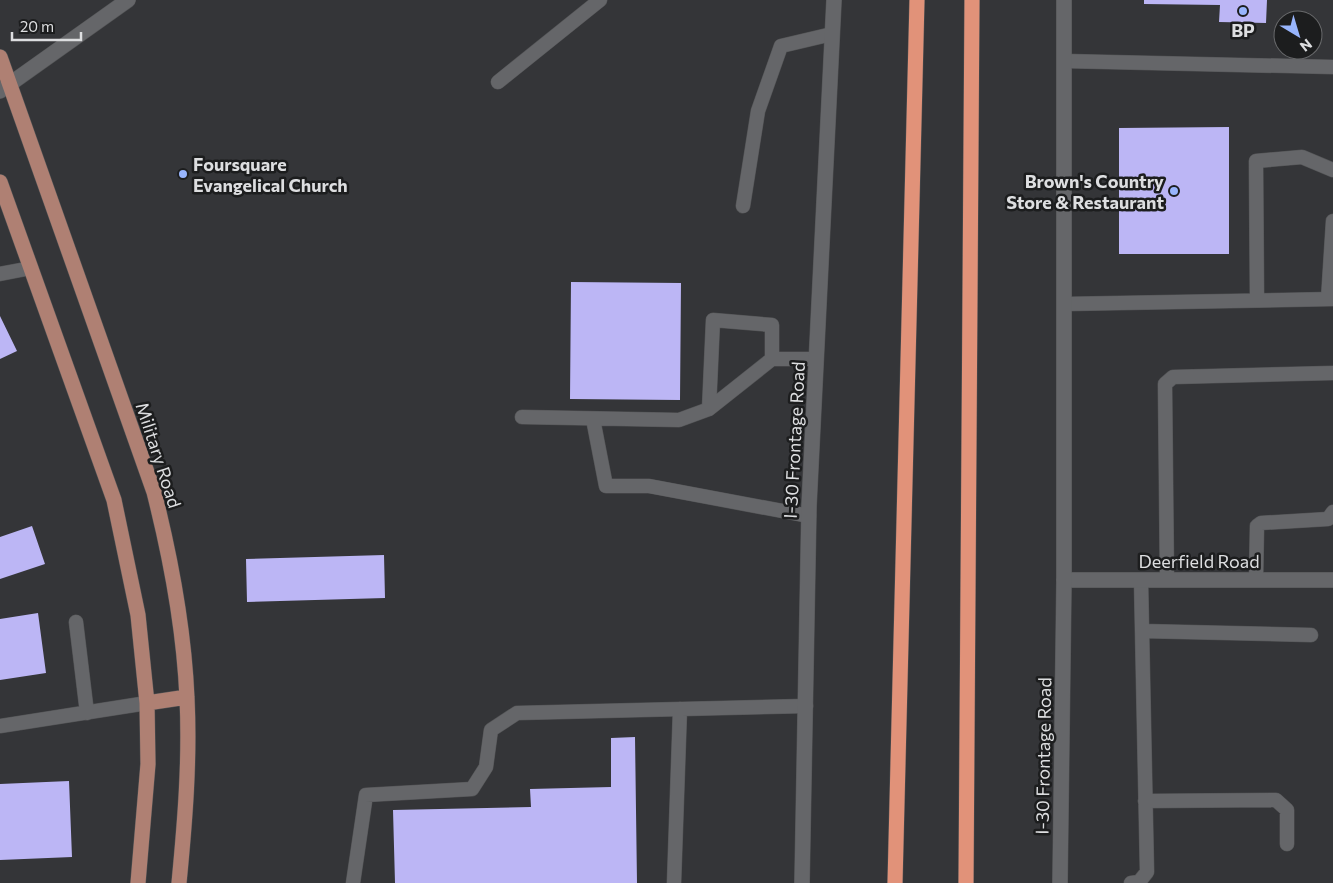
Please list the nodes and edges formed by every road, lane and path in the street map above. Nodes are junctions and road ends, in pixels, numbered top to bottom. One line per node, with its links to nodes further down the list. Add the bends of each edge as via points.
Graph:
1 (128, 0): 12 (main road)
2 (600, 0): 11 (lane)
3 (834, 0): 7 (main road, I-30 Frontage Road)
4 (917, 0): 51 (highway)
5 (972, 0): 52 (highway)
6 (1064, 0): 9 (main road, I-30 Frontage Road)
7 (832, 34): 15 (lane, via 781,46 758,111); 23 (main road, I-30 Frontage Road)
8 (0, 57): 12 (main road, Military Road)
9 (1064, 61): 10 (lane); 21 (main road, I-30 Frontage Road)
10 (1333, 67)
11 (498, 82)
12 (5, 88): 38 (main road, Military Road, via 154,492 169,555)
13 (1333, 170): 20 (lane, via 1302,158 1256,161)
14 (0, 182): 17 (main road)
15 (743, 206)
16 (1333, 222): 19 (lane)
17 (31, 268): 18 (lane); 39 (main road, via 114,500 138,615)
18 (0, 274)
19 (1330, 299): 20 (lane)
20 (1257, 300): 21 (lane)
21 (1064, 304): 30 (main road, I-30 Frontage Road)
22 (772, 358): 23 (lane); 25 (lane); 25 (lane, via 772,324 712,320)
23 (816, 359): 29 (main road, I-30 Frontage Road)
24 (1333, 373): 32 (lane, via 1173,377 1165,384)
25 (709, 409): 27 (lane, via 679,420)
26 (522, 417): 27 (lane)
27 (593, 419): 29 (lane, via 606,486 649,486)
28 (1333, 512): 33 (lane, via 1328,519 1261,523 1257,526)
29 (809, 516): 40 (main road, I-30 Frontage Road)
30 (1064, 580): 31 (main road, Deerfield Road); 53 (main road, I-30 Frontage Road)
31 (1141, 580): 32 (main road, Deerfield Road); 36 (lane)
32 (1167, 580): 33 (main road, Deerfield Road)
33 (1256, 580): 34 (main road, Deerfield Road)
34 (1333, 580)
35 (76, 622): 42 (lane)
36 (1142, 631): 37 (lane); 44 (lane)
37 (1311, 635)
38 (187, 697): 39 (main road); 47 (main road, Military Road, via 187,806)
39 (147, 703): 42 (lane); 46 (main road, via 148,764)
40 (806, 706): 41 (lane); 50 (main road, I-30 Frontage Road)
41 (680, 709): 48 (lane, via 517,713 491,730 486,767 472,789 366,794); 49 (lane)
42 (87, 713): 43 (lane)
43 (0, 726)
44 (1145, 801): 45 (lane, via 1276,800 1287,810); 54 (lane, via 1146,872 1139,882)
45 (1287, 844)
46 (138, 883)
47 (179, 883)
48 (354, 883)
49 (674, 883)
50 (802, 883)
51 (895, 883)
52 (966, 883)
53 (1060, 883)
54 (1131, 883)

